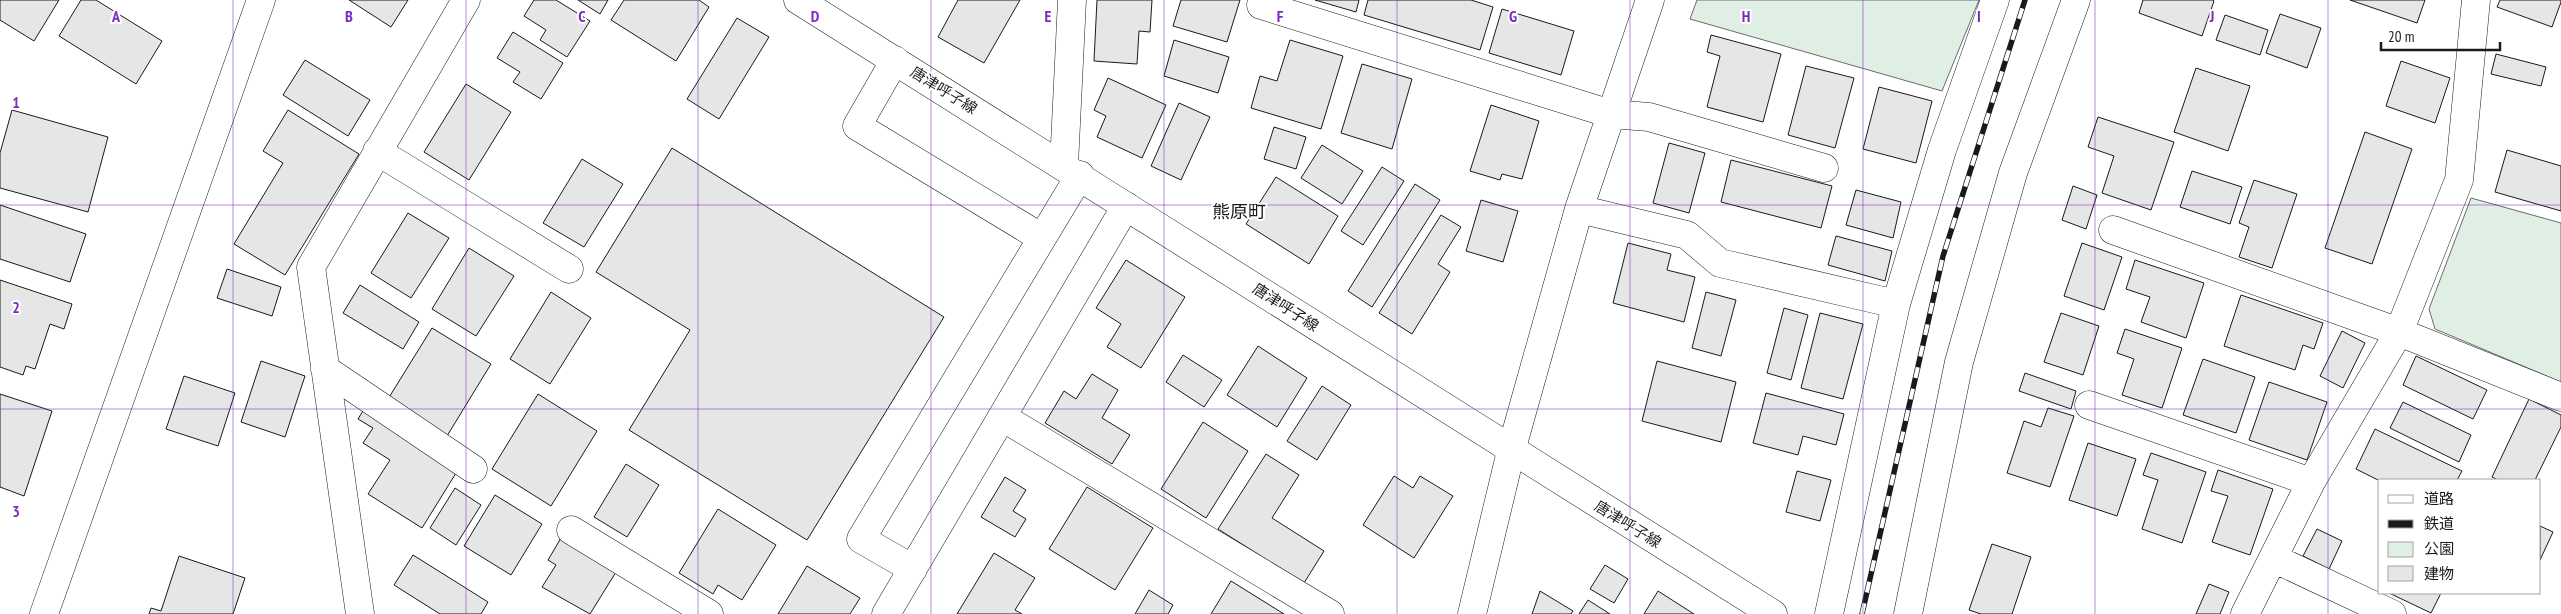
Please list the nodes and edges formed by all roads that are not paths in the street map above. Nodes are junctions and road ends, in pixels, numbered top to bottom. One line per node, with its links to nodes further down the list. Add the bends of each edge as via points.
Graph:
1 (261, 0): 33 (street)
2 (466, 0): 12 (street)
3 (798, 0): 10 (street, 唐津呼子線)
4 (1072, 0): 14 (street)
5 (1262, 0): 11 (street, via 1261,5)
6 (1649, 0): 11 (street)
7 (1995, 0): 20 (street, via 1942,150)
8 (2076, 0): 40 (street, via 2013,173 1959,362)
9 (2476, 0): 21 (street, via 2459,180)
10 (895, 60): 14 (street, 唐津呼子線); 18 (street, via 857,126)
11 (1611, 114): 13 (street, via 1649,117); 16 (street)
12 (377, 151): 19 (street); 22 (street, via 311,267)
13 (1824, 168)
14 (1072, 170): 15 (street, 唐津呼子線); 18 (street)
15 (1126, 206): 25 (street); 26 (street, 唐津呼子線)
16 (1579, 209): 20 (street, via 1687,235 1720,263); 26 (street)
17 (2113, 230): 21 (street)
18 (1042, 238): 31 (street, via 860,539)
19 (569, 269)
20 (1896, 304): 39 (street)
21 (2399, 332): 23 (street); 28 (street)
22 (326, 370): 27 (street); 34 (street)
23 (2561, 398)
24 (2089, 405): 28 (street)
25 (1002, 417): 31 (street); 36 (street)
26 (1511, 451): 37 (street); 38 (street, 唐津呼子線)
27 (473, 469)
28 (2311, 482): 30 (street)
29 (572, 530): 35 (street)
30 (2273, 558): 41 (street); 42 (street)
31 (913, 569): 32 (street)
32 (894, 612)
33 (44, 614)
34 (360, 614)
35 (709, 614)
36 (1330, 614)
37 (1472, 614)
38 (1773, 614)
39 (1829, 614)
40 (1908, 614)
41 (2245, 614)
42 (2392, 614)

